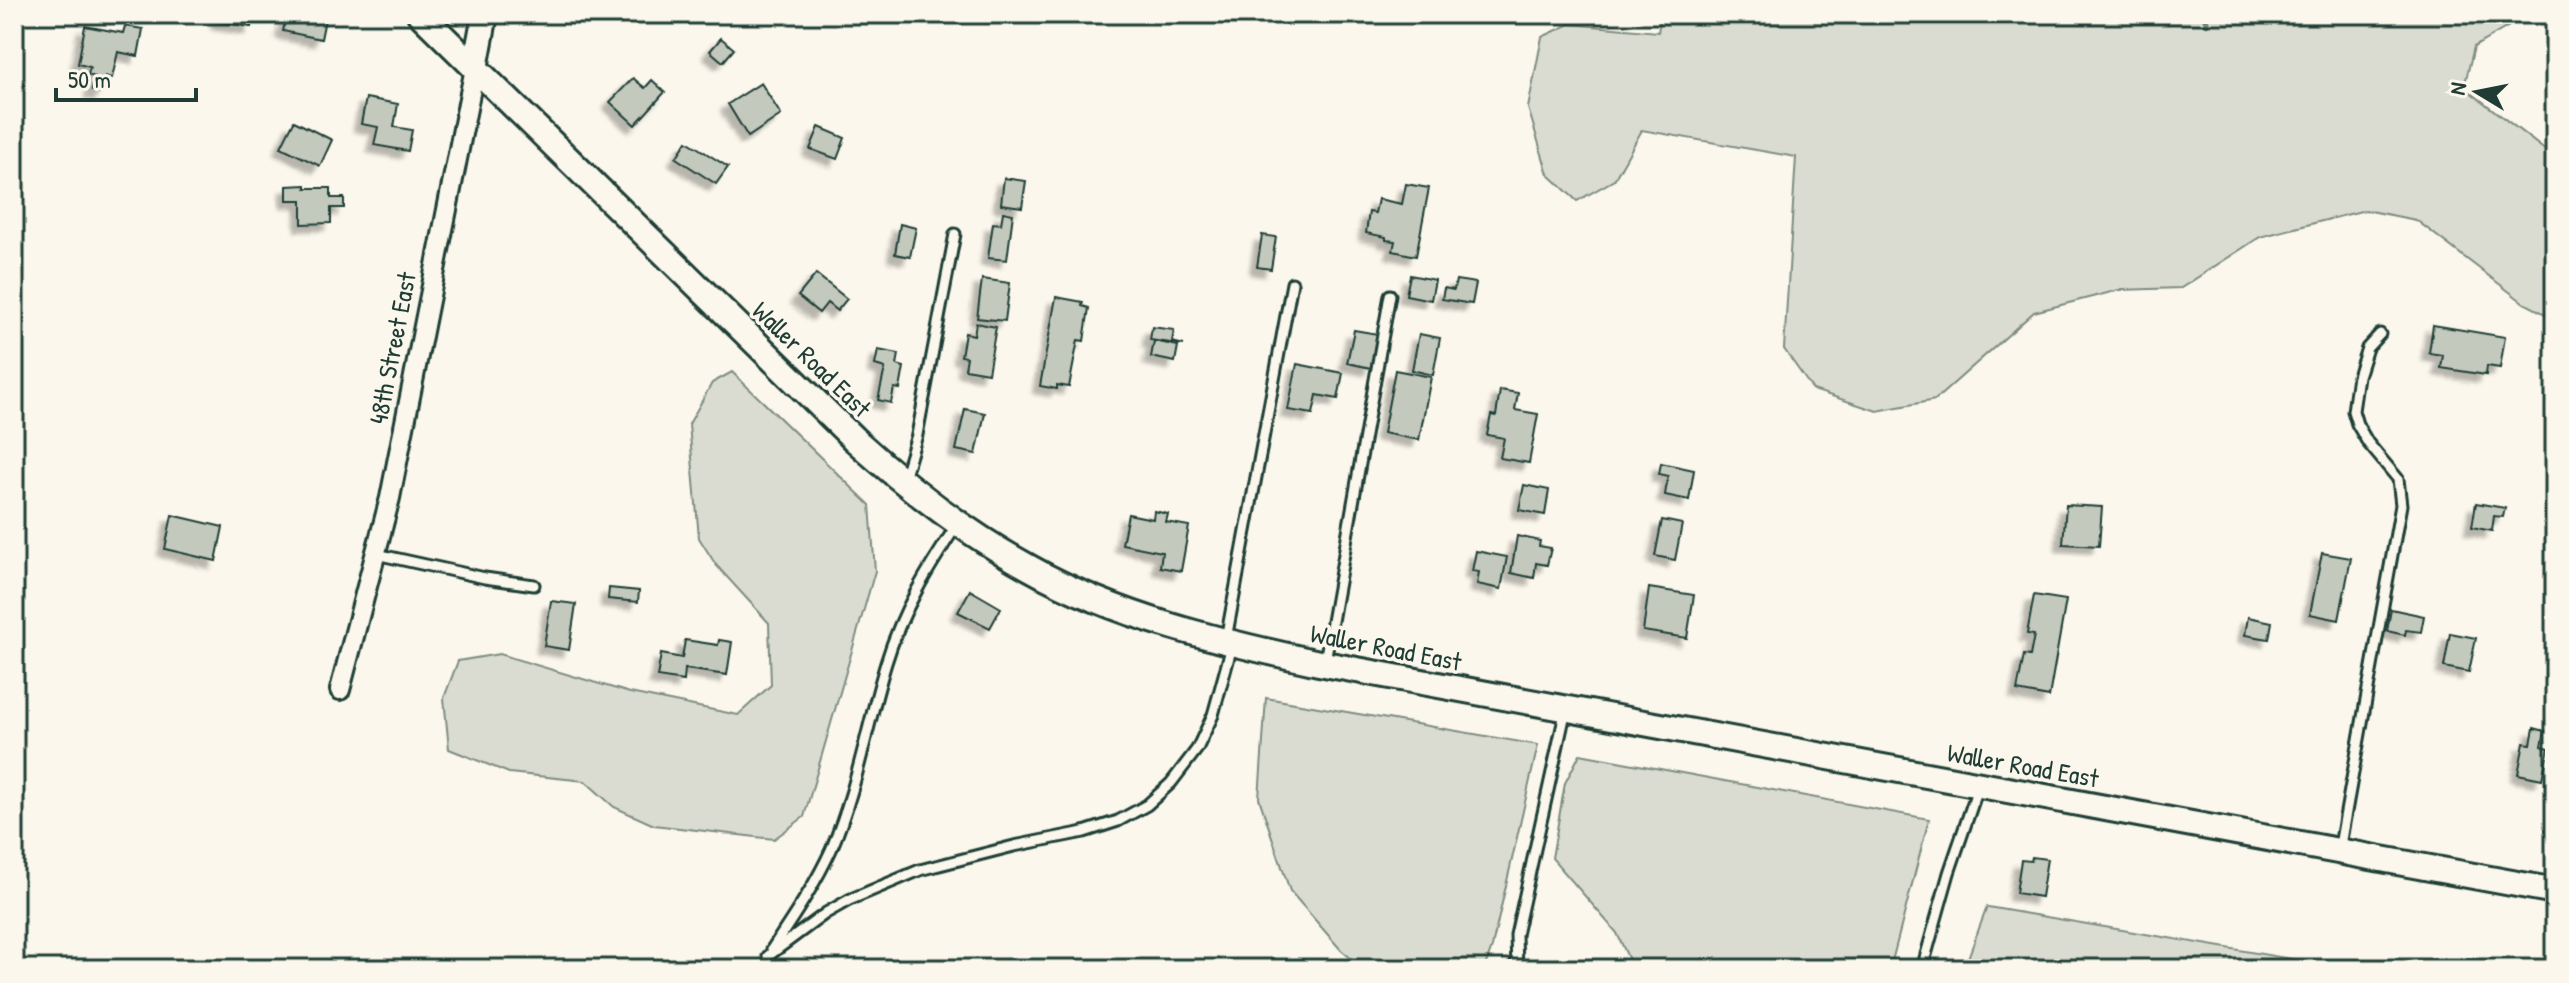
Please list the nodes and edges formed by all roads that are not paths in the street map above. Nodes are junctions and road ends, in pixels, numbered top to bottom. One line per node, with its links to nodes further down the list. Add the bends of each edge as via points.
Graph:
1 (420, 14): 3 (street, Waller Road East)
2 (485, 14): 3 (street, 48th Street East)
3 (475, 68): 8 (street, Waller Road East, via 842,428); 10 (street, 48th Street East)
4 (955, 234): 8 (lane, via 917,435)
5 (1292, 283): 12 (lane)
6 (1390, 295): 13 (lane)
7 (2380, 334): 17 (lane, via 2367,348 2353,411 2368,443 2398,479 2401,505)
8 (903, 481): 9 (street, Waller Road East)
9 (958, 523): 12 (street, Waller Road East, via 1068,586); 12 (lane, via 912,595 887,660 831,850 768,956 826,913 920,870 1084,832 1147,805 1197,749 1213,715)
10 (376, 554): 11 (lane); 14 (street, 48th Street East)
11 (534, 585)
12 (1229, 643): 13 (street, Waller Road East)
13 (1324, 664): 15 (street, Waller Road East)
14 (340, 690)
15 (1566, 709): 16 (street, Waller Road East); 19 (lane, via 1516,935)
16 (1979, 785): 17 (street, Waller Road East); 20 (lane)
17 (2339, 851): 18 (street, Waller Road East)
18 (2555, 891)
19 (1517, 969)
20 (1922, 969)

